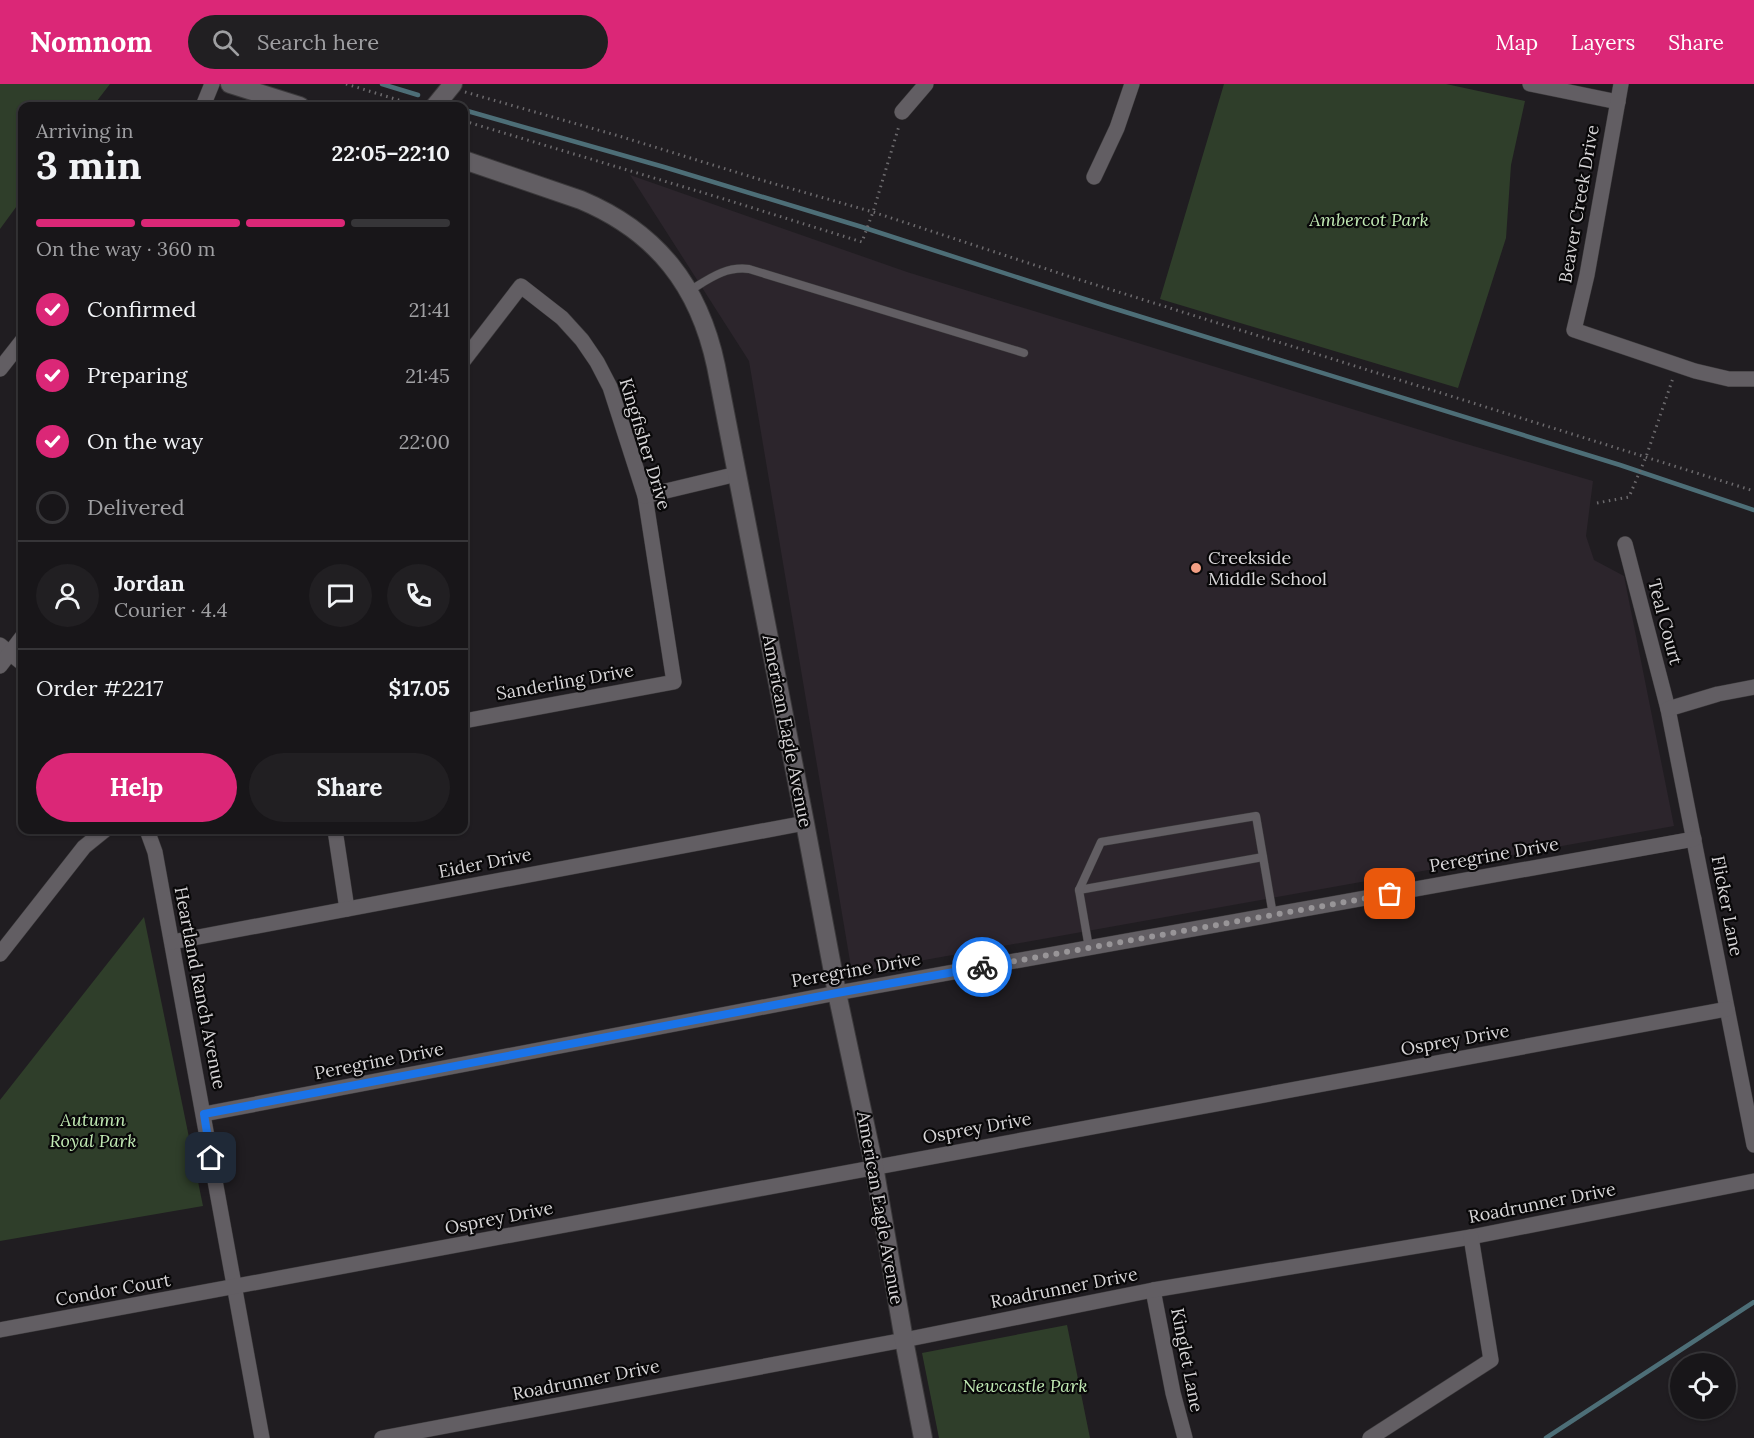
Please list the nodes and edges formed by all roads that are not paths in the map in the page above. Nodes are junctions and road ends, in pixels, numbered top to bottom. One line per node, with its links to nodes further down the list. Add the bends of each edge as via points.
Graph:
1 (212, 84): 8 (street)
2 (230, 84): 9 (street)
3 (926, 84): 12 (street)
4 (1132, 84): 14 (street, via 1118,128)
5 (1530, 84): 11 (street)
6 (1621, 84): 11 (street, Beaver Creek Drive)
7 (452, 86): 10 (street)
8 (205, 102)
9 (287, 102)
10 (438, 102)
11 (1618, 102): 20 (street, Beaver Creek Drive, via 1574,330 1677,365 1729,379)
12 (902, 112)
13 (468, 161): 15 (street, American Eagle Avenue, via 581,200 615,216 660,253)
14 (1094, 177)
15 (689, 291): 17 (lane, via 724,270 749,269); 21 (street, American Eagle Avenue, via 712,345)
16 (18, 346): 19 (street)
17 (1024, 352)
18 (468, 355): 22 (street, Kingfisher Drive, via 521,286 562,318 582,340 610,387)
19 (0, 369)
20 (1754, 379)
21 (736, 474): 22 (street); 32 (street, American Eagle Avenue)
22 (645, 496): 28 (street, Kingfisher Drive)
23 (1625, 544): 30 (street, Teal Court)
24 (18, 640): 25 (street)
25 (5, 649): 26 (street); 27 (street)
26 (18, 660)
27 (0, 666)
28 (674, 682): 31 (street, Sanderling Drive)
29 (1754, 687): 30 (street)
30 (1668, 709): 36 (street, Flicker Lane)
31 (468, 720)
32 (805, 823): 39 (street, Eider Drive); 44 (street, American Eagle Avenue)
33 (100, 834): 43 (street, via 84,847)
34 (148, 834): 41 (street, Heartland Ranch Avenue)
35 (336, 834): 39 (street)
36 (1694, 839): 40 (street, Peregrine Drive); 45 (street, Flicker Lane)
37 (1263, 857): 38 (lane); 38 (lane, via 1256,816 1101,842); 40 (lane)
38 (1079, 890): 42 (lane)
39 (347, 909): 41 (street, Eider Drive)
40 (1273, 915): 42 (street, Peregrine Drive)
41 (172, 942): 46 (street, Heartland Ranch Avenue)
42 (1089, 948): 44 (street, Peregrine Drive)
43 (0, 954)
44 (837, 993): 46 (street, Peregrine Drive); 48 (street, American Eagle Avenue)
45 (1727, 1009): 47 (street, Flicker Lane); 48 (street, Osprey Drive)
46 (204, 1114): 51 (street, Heartland Ranch Avenue)
47 (1754, 1145)
48 (874, 1166): 51 (street, Osprey Drive); 54 (street, American Eagle Avenue)
49 (1754, 1181): 50 (street, Roadrunner Drive)
50 (1471, 1237): 52 (street, Roadrunner Drive); 59 (street, via 1491,1360)
51 (234, 1288): 53 (street, Condor Court); 55 (street, Heartland Ranch Avenue)
52 (1153, 1290): 54 (street, Roadrunner Drive); 58 (street, Kinglet Lane)
53 (0, 1330)
54 (904, 1340): 56 (street, Roadrunner Drive); 57 (street, American Eagle Avenue)
55 (262, 1438)
56 (381, 1438)
57 (923, 1438)
58 (1185, 1438)
59 (1370, 1438)

